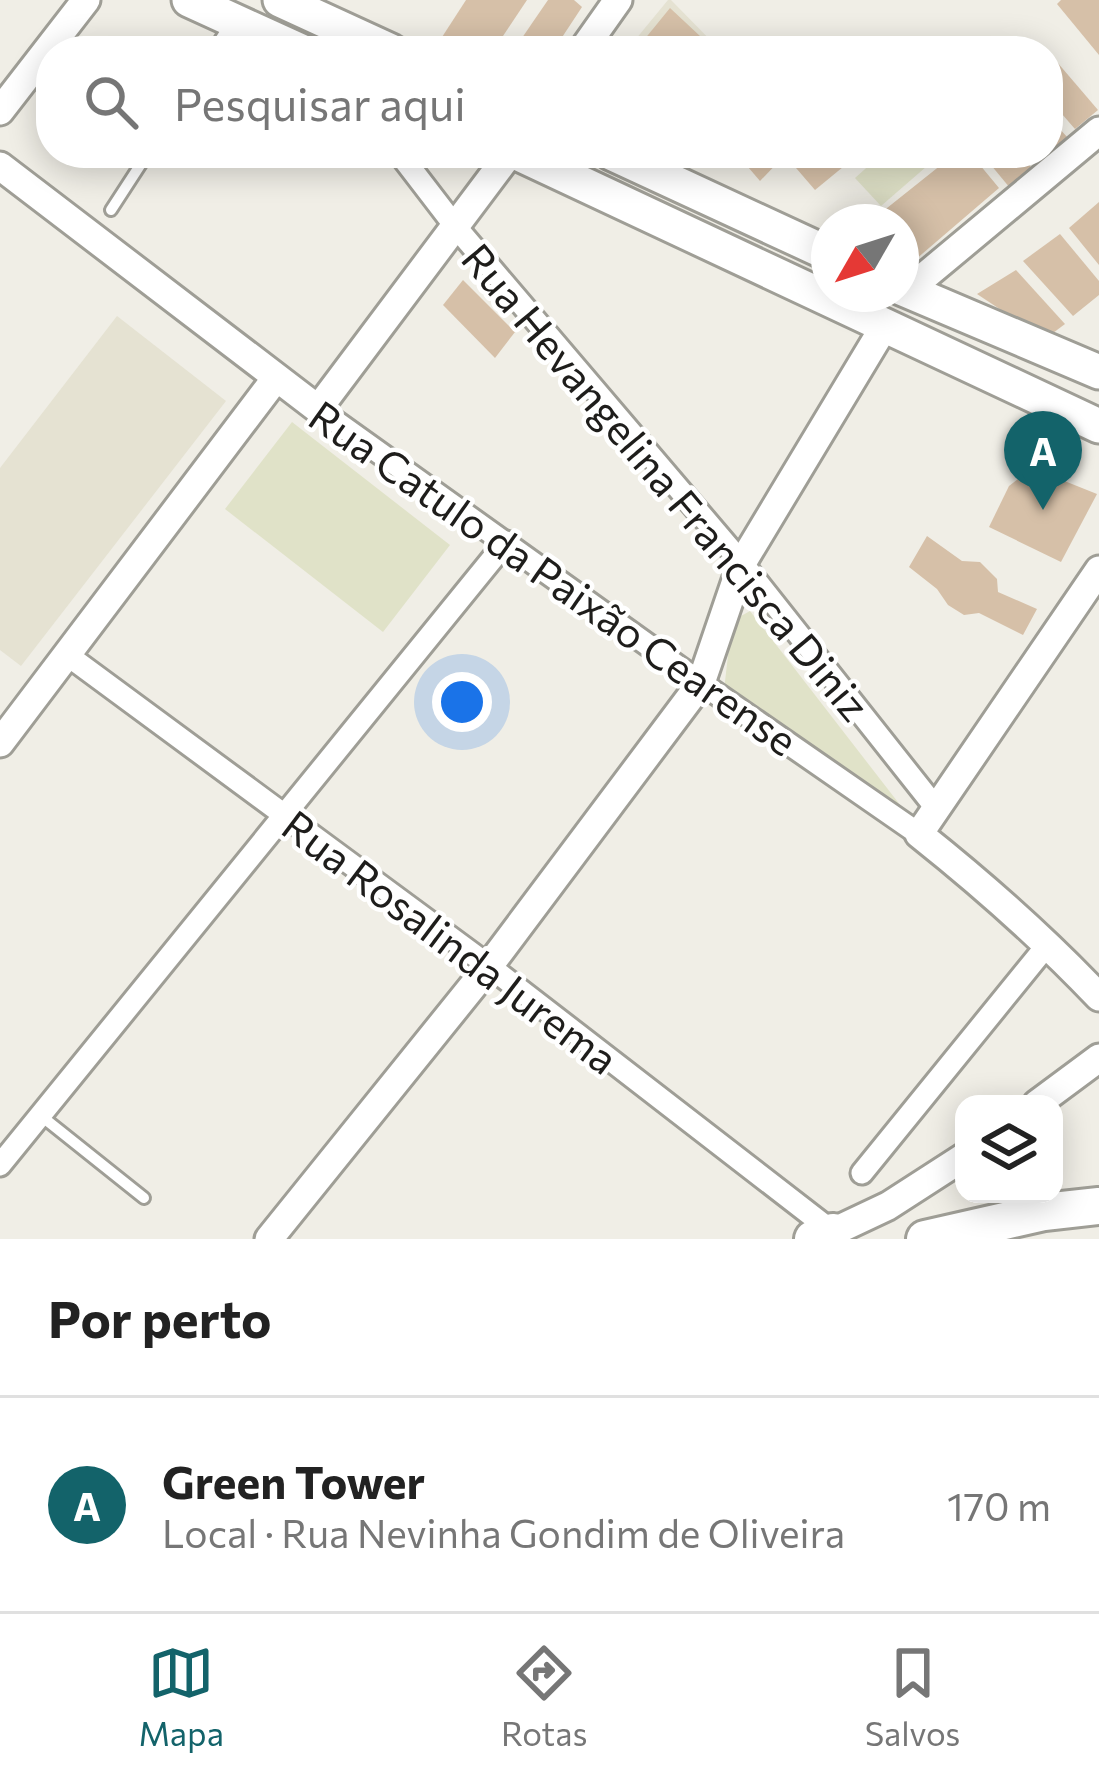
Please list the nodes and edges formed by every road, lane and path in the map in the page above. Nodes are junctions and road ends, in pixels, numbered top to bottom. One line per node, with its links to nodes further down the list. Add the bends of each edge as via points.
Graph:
1 (86, 0): 6 (street)
2 (189, 0): 5 (main road)
3 (280, 0): 9 (main road)
4 (618, 0): 10 (street)
5 (233, 20): 7 (lane); 8 (main road)
6 (58, 36)
7 (223, 36)
8 (268, 36)
9 (358, 36)
10 (593, 36)
11 (36, 65): 12 (street)
12 (0, 111)
13 (1099, 131): 14 (street)
14 (1063, 160)
15 (0, 166): 29 (street, Rua Catulo da Paixão Cearense)
16 (138, 168): 22 (lane)
17 (411, 168): 23 (street, Rua Hevangelina Francisca Diniz)
18 (501, 168): 23 (street)
19 (545, 168): 27 (main road)
20 (643, 168): 24 (main road)
21 (1053, 168): 25 (street)
22 (111, 210)
23 (455, 226): 30 (street); 33 (street, Rua Hevangelina Francisca Diniz)
24 (811, 246)
25 (919, 277)
26 (919, 295): 28 (main road)
27 (884, 326): 31 (main road); 33 (street)
28 (1099, 372)
29 (276, 378): 30 (street, Rua Catulo da Paixão Cearense); 35 (street)
30 (318, 409): 32 (street, Rua Catulo da Paixão Cearense)
31 (1099, 426)
32 (506, 542): 36 (street, Rua Catulo da Paixão Cearense); 39 (street)
33 (742, 563): 36 (street); 38 (street, Rua Hevangelina Francisca Diniz)
34 (1099, 570): 38 (street)
35 (66, 654): 37 (street); 39 (street, Rua Rosalinda Jurema)
36 (701, 683): 40 (street, Rua Catulo da Paixão Cearense); 42 (street)
37 (5, 726)
38 (937, 808): 40 (street)
39 (283, 814): 42 (street, Rua Rosalinda Jurema); 46 (street)
40 (919, 834): 41 (street, Rua Catulo da Paixão Cearense)
41 (1048, 944): 43 (street, Rua Catulo da Paixão Cearense); 49 (street)
42 (489, 966): 52 (street, Rua Rosalinda Jurema); 53 (street)
43 (1099, 998)
44 (1099, 1058): 45 (street)
45 (1049, 1095)
46 (40, 1115): 48 (street); 50 (lane)
47 (955, 1163): 52 (street)
48 (0, 1165)
49 (862, 1173)
50 (144, 1198)
51 (1099, 1206): 54 (highway)
52 (823, 1235)
53 (269, 1239)
54 (925, 1239)

